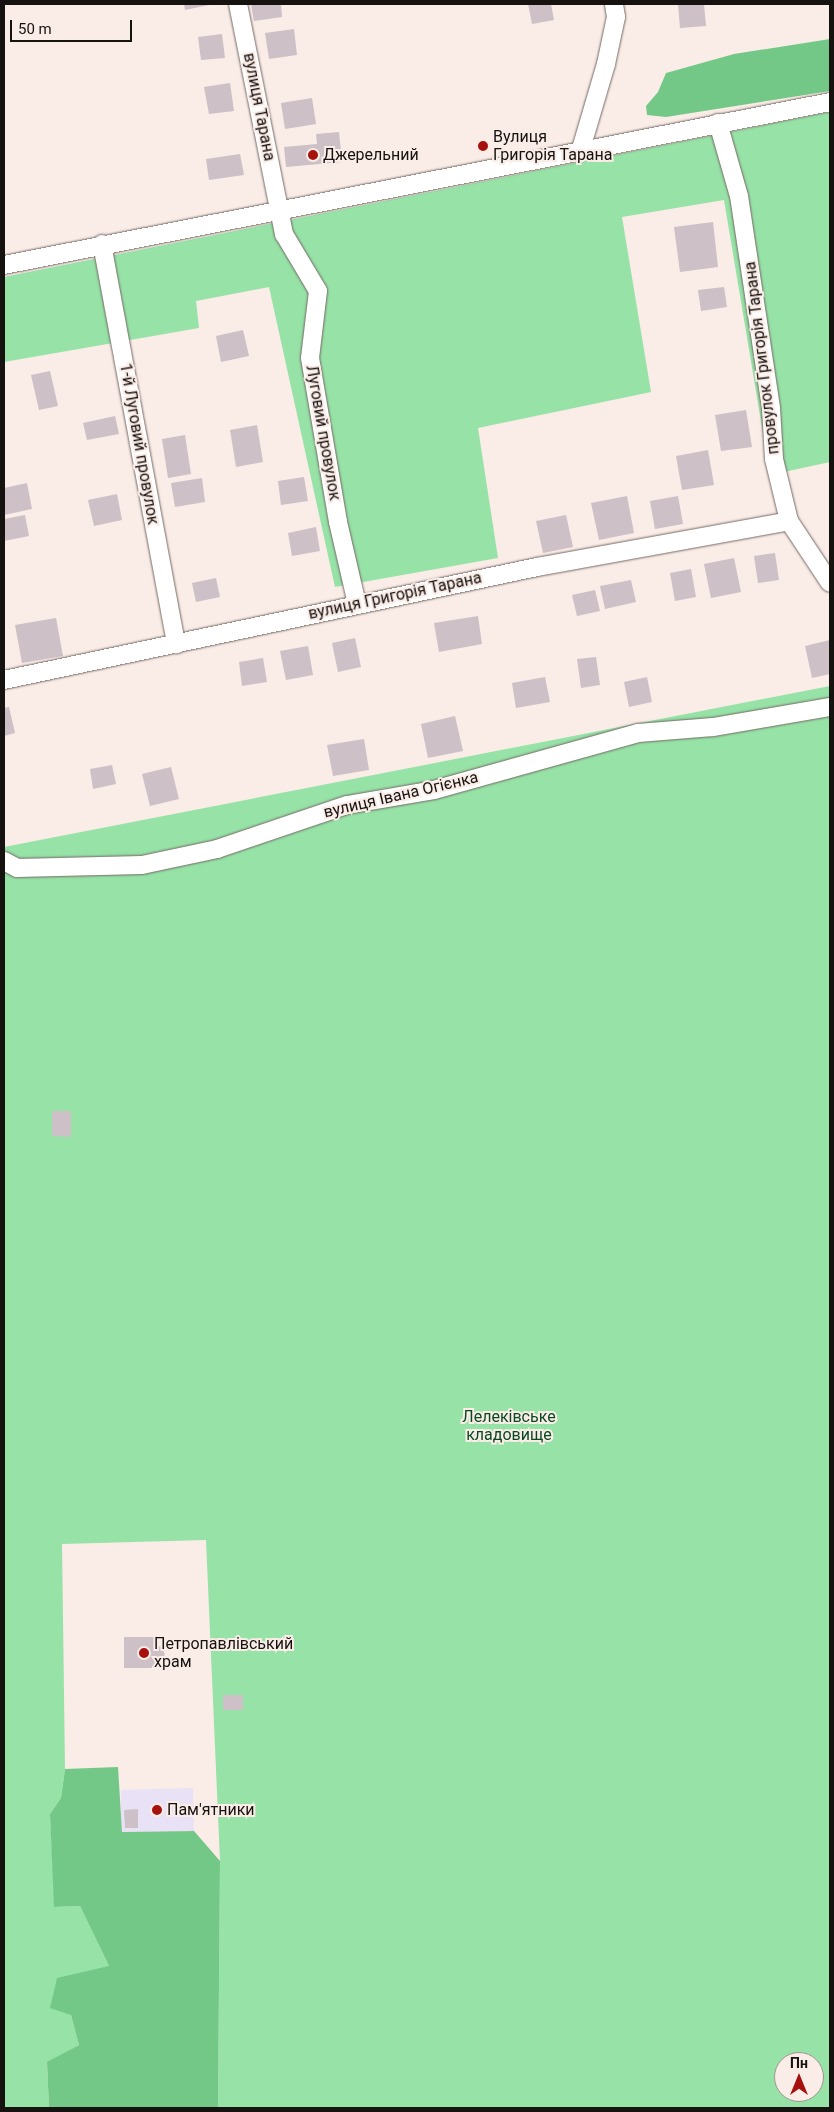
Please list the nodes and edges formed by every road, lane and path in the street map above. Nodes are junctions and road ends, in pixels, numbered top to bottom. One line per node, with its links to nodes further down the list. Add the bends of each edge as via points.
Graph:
1 (238, 4): 6 (street, вулиця Тарана)
2 (614, 4): 5 (street, via 616,17 606,64)
3 (830, 102): 4 (street)
4 (718, 122): 5 (street); 9 (street, провулок Григорія Тарана, via 741,205 771,408 774,459)
5 (581, 149): 6 (street)
6 (279, 209): 7 (street); 11 (street, Луговий провулок, via 284,234 318,291 310,358 338,522)
7 (102, 244): 8 (street); 12 (street, 1-й Луговий провулок)
8 (4, 265)
9 (788, 521): 10 (street, провулок Григорія Тарана); 11 (street, вулиця Григорія Тарана, via 537,566)
10 (830, 584)
11 (357, 604): 12 (street, вулиця Григорія Тарана)
12 (176, 644): 13 (street, вулиця Григорія Тарана)
13 (4, 680)
14 (830, 707): 15 (street, вулиця Івана Огієнка, via 713,727 638,733 434,790 347,805 217,848 142,865 17,868)
15 (4, 862)

